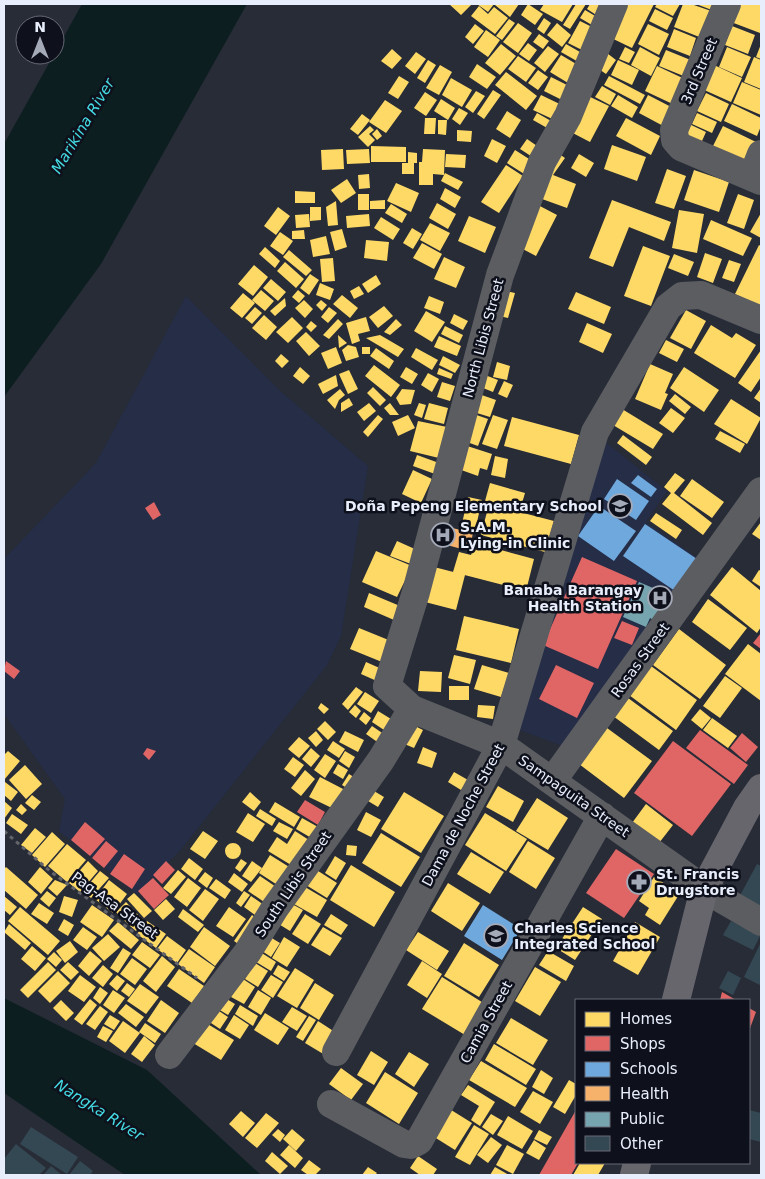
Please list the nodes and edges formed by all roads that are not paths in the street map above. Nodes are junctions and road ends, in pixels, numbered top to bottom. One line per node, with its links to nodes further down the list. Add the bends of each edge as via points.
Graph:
1 (614, 4): 6 (street, North Libis Street, via 568,116 542,162 500,275 448,463 440,506)
2 (728, 4): 3 (street, 3rd Street, via 674,130 675,140 681,147)
3 (758, 170)
4 (761, 320): 8 (street, Dama de Noche Street, via 700,295 682,296 668,307 596,432)
5 (761, 491): 9 (street, Rosas Street)
6 (387, 686): 7 (street, Sampaguita Street)
7 (412, 709): 8 (street, Sampaguita Street); 16 (street, South Libis Street, via 381,760 275,908 247,953)
8 (501, 745): 9 (street, Sampaguita Street); 15 (street, Dama de Noche Street)
9 (553, 780): 11 (street, Sampaguita Street)
10 (761, 788): 12 (main road, via 746,808)
11 (602, 816): 12 (street, Sampaguita Street); 17 (street, Camia Street, via 419,1142 404,1144)
12 (704, 889): 13 (street, Sampaguita Street); 14 (main road)
13 (761, 922)
14 (676, 999)
15 (336, 1052)
16 (168, 1055)
17 (331, 1104)

